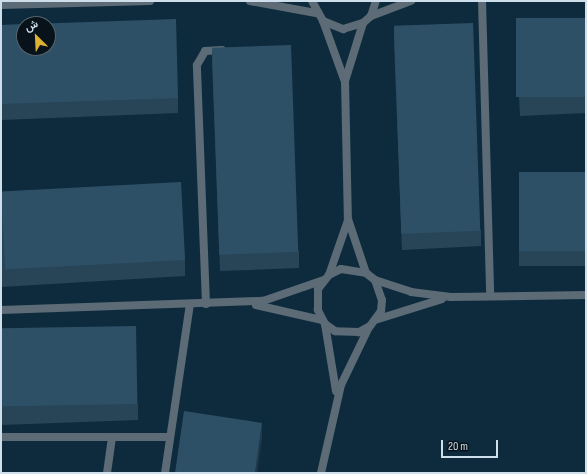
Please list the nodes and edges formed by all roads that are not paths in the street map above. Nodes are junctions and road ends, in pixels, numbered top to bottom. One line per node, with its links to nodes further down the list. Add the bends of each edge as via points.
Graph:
1 (150, 1): 7 (street)
2 (250, 1): 8 (street)
3 (312, 1): 8 (street)
4 (376, 1): 9 (street)
5 (411, 1): 9 (street)
6 (482, 1): 19 (street)
7 (1, 4)
8 (316, 13): 10 (street)
9 (371, 16): 11 (street)
10 (323, 21): 11 (street, via 343,29); 13 (street)
11 (363, 23): 13 (street)
12 (234, 49): 23 (street, via 205,51 197,65)
13 (345, 81): 14 (street)
14 (348, 219): 15 (street); 16 (street)
15 (366, 273): 16 (street, via 341,269); 17 (street)
16 (327, 277): 21 (street, via 284,297); 25 (street, via 316,299)
17 (375, 280): 20 (street, via 411,292); 26 (street, via 382,300)
18 (586, 295): 19 (street)
19 (490, 296): 20 (street)
20 (450, 297): 26 (street)
21 (242, 303): 23 (street); 25 (street)
22 (190, 304): 23 (street); 24 (street); 30 (street)
23 (206, 304)
24 (1, 310)
25 (324, 322): 26 (street, via 347,334); 27 (street, via 335,365)
26 (373, 323): 27 (street, via 349,365)
27 (336, 406): 33 (street)
28 (112, 436): 29 (street); 30 (street); 31 (street)
29 (1, 437)
30 (170, 437): 32 (street)
31 (107, 473)
32 (165, 473)
33 (321, 473)

